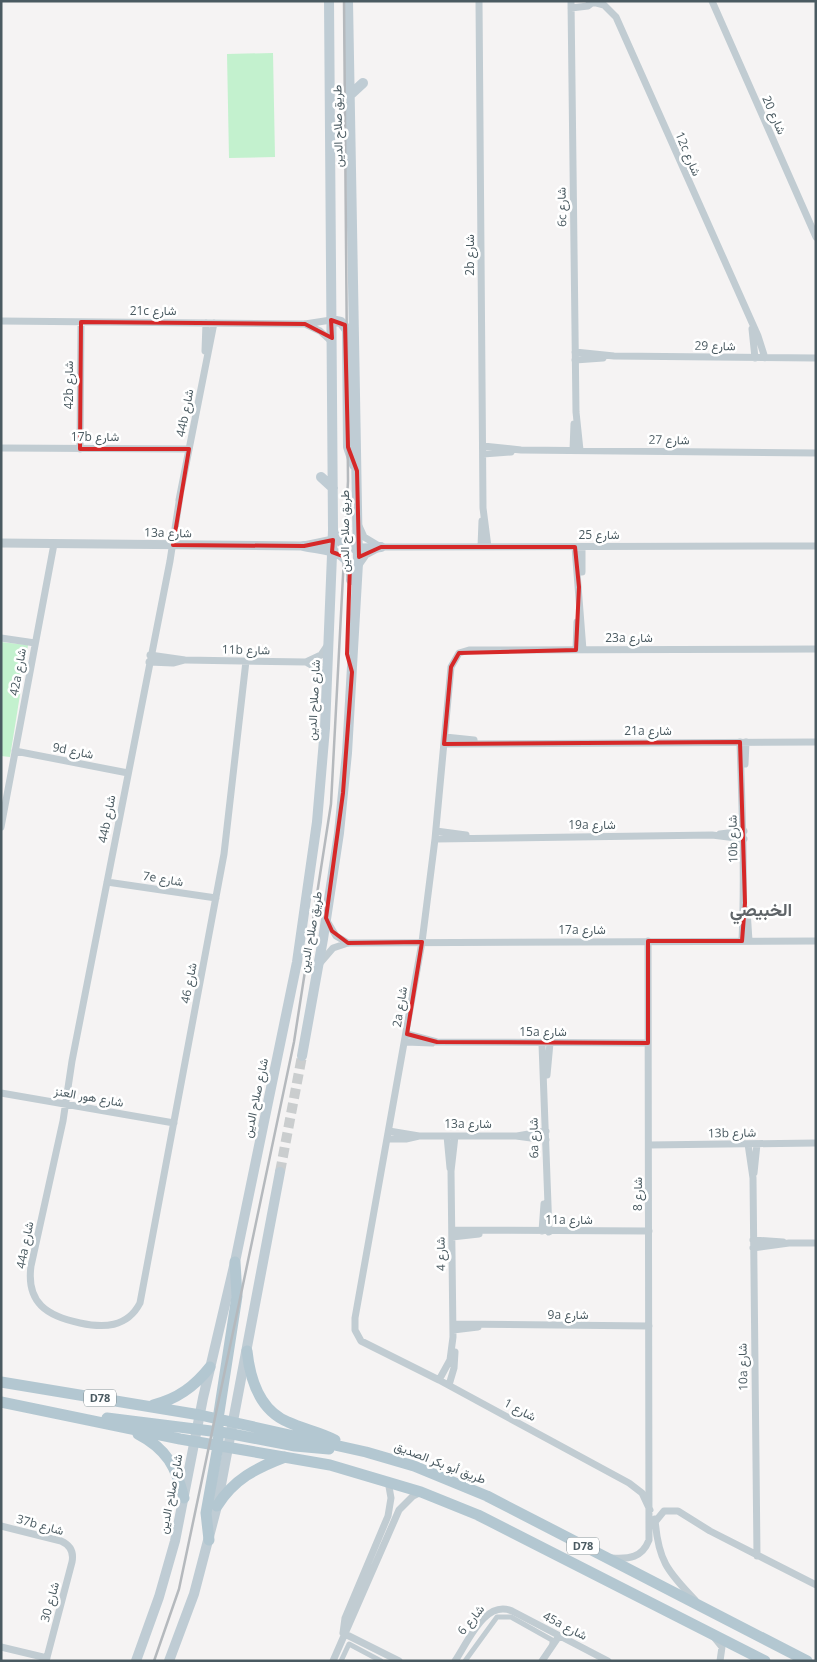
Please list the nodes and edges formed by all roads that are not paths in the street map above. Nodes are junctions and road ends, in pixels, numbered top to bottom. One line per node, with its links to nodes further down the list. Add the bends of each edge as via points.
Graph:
1 (329, 1): 10 (main road, طريق صلاح الدين)
2 (348, 1): 8 (main road, طريق صلاح الدين)
3 (479, 1): 24 (street, 2b شارع)
4 (712, 1): 9 (street, شارع 20)
5 (591, 2): 6 (street, 12c شارع, via 588,6); 15 (street, 12c شارع, via 604,5 616,17)
6 (571, 4): 17 (street, 6c شارع)
7 (363, 83): 8 (main road)
8 (350, 95): 27 (main road, طريق صلاح الدين)
9 (816, 237)
10 (332, 320): 14 (street, 21c شارع); 16 (main road, طريق صلاح الدين); 27 (main road, via 341,322 347,330 348,447)
11 (1, 321): 12 (street, 21c شارع)
12 (81, 322): 13 (street, 21c شارع); 22 (street, 42b شارع)
13 (210, 323): 14 (street, 21c شارع); 23 (street, 44b شارع)
14 (305, 324): 16 (street)
15 (751, 326): 18 (street, 12c شارع); 19 (street, 12c شارع)
16 (332, 342): 29 (main road, طريق صلاح الدين)
17 (575, 356): 18 (street, شارع 29); 25 (street, 6c شارع)
18 (755, 358): 19 (street, شارع 29)
19 (765, 358): 20 (street, شارع 29)
20 (816, 358)
21 (1, 448): 22 (street, 17b شارع)
22 (80, 449): 23 (street, 17b شارع)
23 (189, 449): 34 (street, 44b شارع)
24 (483, 450): 25 (street, شارع 27); 38 (street, 2b شارع)
25 (576, 450): 26 (street, شارع 27)
26 (816, 454)
27 (357, 471): 30 (main road, طريق صلاح الدين)
28 (321, 477): 29 (main road)
29 (333, 488): 31 (main road, طريق صلاح الدين)
30 (358, 525): 37 (street, via 369,542); 40 (main road, طريق صلاح الدين)
31 (333, 535): 35 (street, 13a شارع); 40 (main road, via 344,546); 41 (main road, شارع صلاح الدين)
32 (1, 543): 33 (street, 13a شارع)
33 (52, 544): 34 (street, 13a شارع); 45 (street, 42a شارع)
34 (171, 545): 35 (street, 13a شارع); 48 (street, 44b شارع)
35 (304, 546): 41 (main road)
36 (816, 546): 39 (street, شارع 25)
37 (381, 547): 38 (street, شارع 25); 40 (main road); 42 (street, via 366,555)
38 (484, 547): 39 (street, شارع 25)
39 (578, 547): 46 (street)
40 (359, 549): 42 (main road, طريق صلاح الدين)
41 (332, 552): 44 (main road, شارع صلاح الدين); 52 (main road, via 343,556 351,570 347,654)
42 (358, 570): 52 (main road, طريق صلاح الدين)
43 (1, 638): 45 (street)
44 (329, 641): 50 (street, via 321,655); 53 (main road, شارع صلاح الدين)
45 (35, 643): 57 (street, 42a شارع)
46 (579, 650): 47 (street, 23a شارع); 51 (street, 23a شارع, via 463,651 455,657)
47 (816, 650)
48 (150, 658): 49 (street, 11b شارع); 58 (street, 44b شارع)
49 (246, 661): 50 (street, 11b شارع); 63 (street, شارع 46, via 228,832)
50 (306, 662): 53 (street, via 318,669)
51 (451, 667): 54 (street, 2a شارع)
52 (352, 672): 64 (main road, طريق صلاح الدين, via 343,793)
53 (328, 681): 98 (main road, شارع صلاح الدين, via 318,813 304,915 290,999)
54 (444, 740): 55 (street, 21a شارع); 60 (street, 2a شارع)
55 (743, 742): 56 (street, 21a شارع); 61 (street, 10b شارع)
56 (816, 742)
57 (15, 751): 58 (street, 9d شارع); 59 (street, 42a شارع)
58 (128, 773): 62 (street, 44b شارع)
59 (1, 828)
60 (436, 835): 61 (street, 19a شارع); 68 (street, 2a شارع)
61 (744, 835): 67 (street, 10b شارع)
62 (107, 882): 63 (street, 7e شارع); 78 (street, 44b شارع)
63 (216, 898): 79 (street, شارع 46)
64 (326, 918): 69 (street, via 336,936); 70 (main road, طريق صلاح الدين)
65 (816, 940): 67 (street, 17a شارع)
66 (648, 941): 67 (street, 17a شارع); 68 (street, 17a شارع); 74 (street, شارع 8)
67 (746, 941)
68 (422, 942): 69 (street, 17a شارع); 71 (street, 2a شارع)
69 (348, 943): 70 (street, 17a شارع, via 333,948)
70 (318, 968): 76 (main road, طريق صلاح الدين)
71 (407, 1034): 72 (street, 2a شارع); 73 (street, 15a شارع)
72 (406, 1042): 73 (street, 15a شارع); 81 (street, 2a شارع)
73 (437, 1042): 75 (street, 15a شارع)
74 (648, 1043): 75 (street, 15a شارع); 88 (street, شارع 8)
75 (546, 1044): 80 (street, 6a شارع)
76 (302, 1056)
77 (1, 1093): 78 (street, شارع هور العنز)
78 (63, 1104): 79 (street, شارع هور العنز); 99 (street, 44a شارع, via 31,1266 34,1296 54,1316 102,1327 119,1323)
79 (174, 1124): 99 (street, شارع 46)
80 (546, 1132): 83 (street, 13a شارع); 84 (street, 6a شارع)
81 (389, 1135): 82 (street, 13a شارع); 102 (street, 2a شارع, via 354,1324 357,1336)
82 (451, 1136): 83 (street, 13a شارع); 93 (street, شارع 4)
83 (516, 1136): 84 (street, 13a شارع)
84 (546, 1140): 91 (street, 6a شارع)
85 (816, 1142): 87 (street, 13b شارع)
86 (748, 1144): 87 (street, 13b شارع); 88 (street, 13b شارع); 90 (street, 10a شارع)
87 (756, 1144): 90 (street, 10a شارع)
88 (649, 1145): 92 (street, شارع 8)
89 (280, 1172): 103 (main road)
90 (752, 1178): 94 (street, 10a شارع)
91 (546, 1231): 92 (street, 11a شارع); 93 (street, 11a شارع)
92 (649, 1232): 100 (street, شارع 8)
93 (452, 1233): 101 (street, شارع 4)
94 (753, 1240): 96 (street); 97 (street, 10a شارع)
95 (816, 1243): 96 (street)
96 (788, 1244): 97 (street)
97 (753, 1248): 131 (street, 10a شارع)
98 (235, 1262): 104 (main road, شارع صلاح الدين); 112 (main road, via 237,1296)
99 (138, 1308)
100 (650, 1326): 101 (street, 9a شارع, via 486,1326); 118 (street, شارع 8)
101 (453, 1330): 105 (street, شارع 4, via 450,1360); 107 (street, شارع 4, via 455,1362)
102 (366, 1344): 105 (street, شارع 1)
103 (247, 1351): 114 (main road); 120 (main road, via 251,1377 268,1409 286,1422)
104 (210, 1367): 109 (main road, via 183,1394); 110 (main road, شارع صلاح الدين)
105 (439, 1380): 107 (street, شارع 1)
106 (1, 1382): 109 (main road, D78)
107 (449, 1385): 126 (street, شارع 1, via 636,1487 647,1500)
108 (1, 1402): 111 (main road, D78)
109 (149, 1406): 110 (main road, D78)
110 (200, 1415): 112 (main road, D78); 115 (main road, شارع صلاح الدين)
111 (80, 1418): 113 (main road, D78); 115 (main road, via 127,1419)
112 (218, 1419): 114 (main road, D78); 116 (main road)
113 (118, 1426): 117 (main road, D78); 124 (main road, via 147,1439 166,1454)
114 (233, 1428): 116 (main road); 119 (main road); 120 (main road, via 294,1446)
115 (197, 1430): 116 (main road); 117 (main road, شارع صلاح الدين)
116 (218, 1432): 119 (main road)
117 (195, 1442): 119 (main road, D78); 124 (main road, شارع صلاح الدين)
118 (650, 1446): 126 (street, شارع 8); 127 (street, شارع 8)
119 (224, 1447): 121 (main road, D78); 125 (main road); 129 (main road, via 206,1514)
120 (349, 1448): 133 (main road, طريق أبو بكر الصديق / D78, via 439,1475 487,1496)
121 (287, 1457): 122 (main road, D78); 125 (main road, via 246,1474 225,1494)
122 (388, 1480): 123 (main road, D78); 132 (street, via 391,1507)
123 (421, 1492): 132 (street, via 399,1510); 138 (main road, D78, via 478,1515)
124 (184, 1498): 142 (main road, شارع صلاح الدين, via 165,1577)
125 (218, 1506): 129 (main road)
126 (650, 1510): 133 (street, شارع 8, via 649,1540 642,1552 630,1558)
127 (655, 1522): 131 (street, via 664,1511 678,1510); 135 (street, شارع 8, via 663,1562)
128 (1, 1526): 130 (street, 37b شارع, via 61,1541)
129 (209, 1540): 143 (main road, via 194,1594)
130 (71, 1549): 141 (street, شارع 30, via 72,1562)
131 (756, 1556): 134 (street)
132 (374, 1557): 137 (street, via 345,1618)
133 (604, 1557): 135 (main road, طريق أبو بكر الصديق / D78)
134 (816, 1585)
135 (701, 1606): 154 (main road, طريق أبو بكر الصديق / D78)
136 (512, 1611): 139 (street, 45a شارع); 148 (street, شارع 6, via 500,1608 488,1613)
137 (343, 1633): 144 (street); 147 (street)
138 (713, 1635): 152 (street, via 722,1647); 153 (main road, D78)
139 (559, 1636): 150 (street); 151 (street, 45a شارع)
140 (1, 1647): 141 (street)
141 (47, 1660)
142 (136, 1661)
143 (169, 1661)
144 (333, 1661)
145 (341, 1661): 146 (street, via 349,1644)
146 (381, 1661)
147 (399, 1661)
148 (455, 1661)
149 (465, 1661): 150 (street, via 496,1617 506,1616 552,1640)
150 (542, 1661)
151 (608, 1661)
152 (720, 1661)
153 (765, 1661)
154 (807, 1661)

